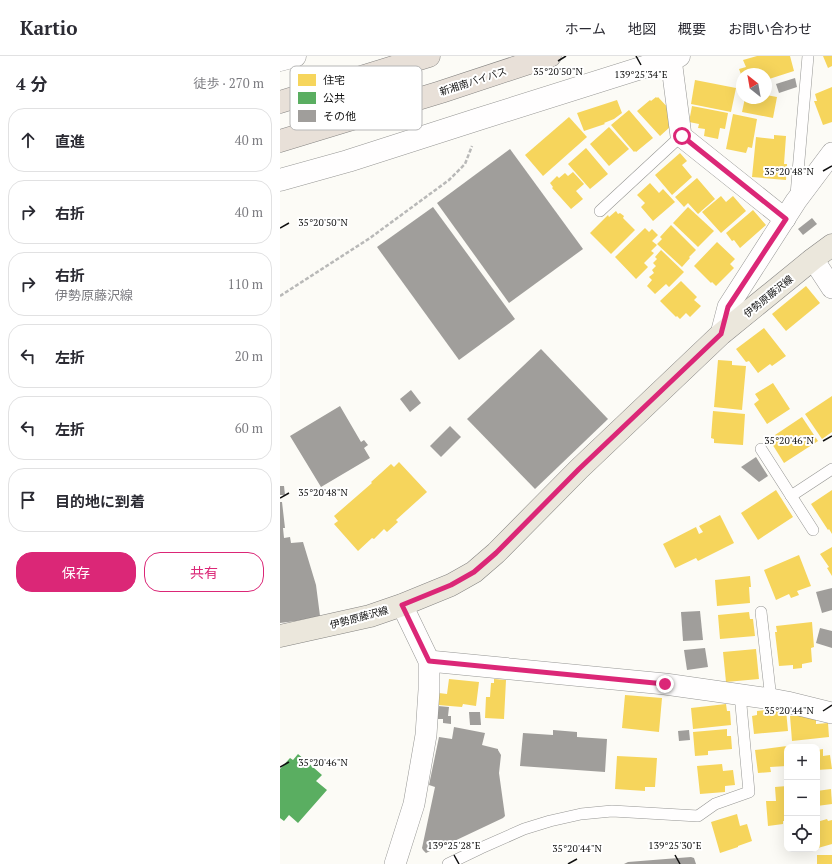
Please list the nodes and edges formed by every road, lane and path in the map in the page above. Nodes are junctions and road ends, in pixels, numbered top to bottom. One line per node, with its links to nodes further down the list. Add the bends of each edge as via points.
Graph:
1 (295, 56): 6 (street)
2 (429, 56): 7 (highway)
3 (550, 56): 8 (highway, 新湘南バイパス)
4 (808, 56): 17 (lane)
5 (675, 57): 11 (street); 13 (street)
6 (280, 60)
7 (397, 66)
8 (422, 98)
9 (290, 99): 10 (highway)
10 (280, 102)
11 (479, 118): 16 (street, via 348,161); 22 (path, via 465,164 449,180 370,238)
12 (316, 130): 14 (highway, 新湘南バイパス)
13 (682, 136): 17 (street); 18 (lane)
14 (280, 141)
15 (832, 153): 17 (street)
16 (280, 180)
17 (791, 210): 23 (street, via 728,307)
18 (600, 211)
19 (832, 245): 20 (main road, 伊勢原藤沢線)
20 (813, 260): 21 (street); 23 (main road, 伊勢原藤沢線)
21 (832, 288)
22 (280, 296)
23 (721, 334): 28 (main road, 伊勢原藤沢線, via 474,572 451,585)
24 (761, 449): 26 (lane)
25 (832, 469): 26 (lane)
26 (791, 496): 27 (lane)
27 (813, 530)
28 (402, 605): 30 (main road, 伊勢原藤沢線, via 370,616); 31 (street)
29 (762, 612): 33 (lane)
30 (280, 636)
31 (429, 661): 32 (street, via 665,684); 35 (street, via 426,735 414,804)
32 (740, 694): 33 (street); 36 (lane, via 749,792 715,804 698,816 612,811 550,821)
33 (770, 699): 34 (street)
34 (832, 713)
35 (395, 864)
36 (448, 864)

